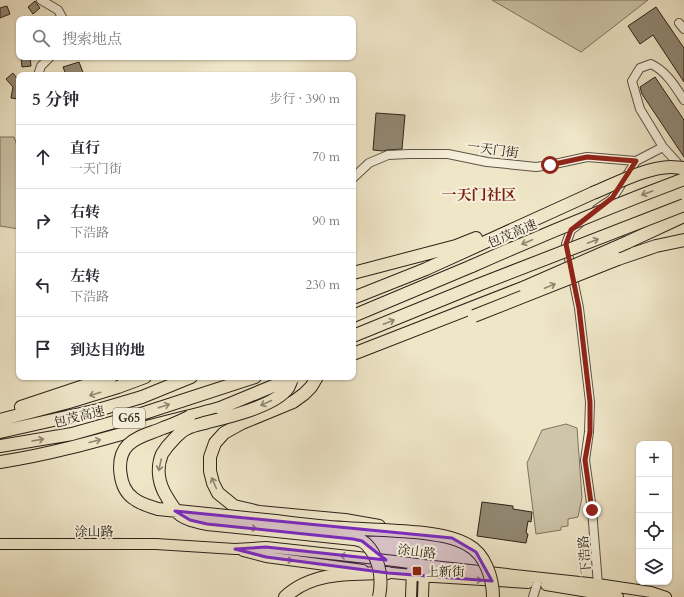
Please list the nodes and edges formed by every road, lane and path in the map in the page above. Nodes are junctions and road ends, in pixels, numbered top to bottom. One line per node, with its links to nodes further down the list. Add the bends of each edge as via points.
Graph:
1 (41, 0): 2 (street, via 58,10)
2 (61, 16)
3 (47, 60): 4 (street)
4 (39, 72)
5 (684, 100): 6 (street, via 673,83 659,68 651,64 640,68 632,81 640,109)
6 (663, 147): 7 (street); 8 (street)
7 (636, 161): 9 (street, 一天门街, via 587,157 536,167 487,162 448,154 388,155 369,163); 43 (street, 下浩路, via 612,198 571,230 566,244 579,308 590,402 590,432 585,460 592,510)
8 (684, 169): 14 (highway, bridge, via 671,167 635,176 536,214)
9 (356, 175)
10 (684, 179): 18 (highway, 包茂高速, one-way to 18, bridge)
11 (684, 205): 19 (highway, one-way to 11, bridge)
12 (684, 216): 17 (highway, bridge)
13 (684, 240): 17 (highway, one-way to 13, bridge, via 636,252)
14 (459, 249): 15 (highway); 16 (highway, via 404,278)
15 (356, 272)
16 (356, 297)
17 (473, 312): 20 (highway, via 426,332 382,343)
18 (356, 315)
19 (356, 335)
20 (356, 353)
21 (102, 380): 28 (highway)
22 (137, 380): 30 (highway, one-way to 30, via 69,402)
23 (184, 380): 31 (highway, 包茂高速 / G65, via 142,397 98,410)
24 (246, 380): 32 (highway, 包茂高速 / G65, one-way to 24, via 72,434)
25 (287, 380): 29 (highway, bridge, via 220,408)
26 (292, 380): 45 (highway, one-way to 45, bridge, via 276,399 262,406 188,428 178,435 162,453 158,471 161,486 173,509 190,520 362,541 377,561 381,581)
27 (315, 380): 34 (highway, one-way to 27, bridge, via 345,520 259,512 234,506 218,493 210,471 210,456 215,443 224,433 242,423 293,402 304,394)
28 (0, 413)
29 (189, 417): 33 (highway, one-way to 29, bridge, via 44,454); 34 (highway, bridge, via 137,439 123,452 120,461 122,481 132,497 142,504 173,511)
30 (0, 420)
31 (0, 432)
32 (0, 446)
33 (0, 462)
34 (408, 532): 48 (highway, bridge, via 440,535 470,546 488,568)
35 (0, 544): 36 (main road, 涂山路, via 156,544)
36 (235, 549): 37 (main road, 涂山路, one-way to 36, via 266,547); 39 (main road, 涂山路, one-way to 39, via 266,557)
37 (413, 564): 38 (main road, 涂山路); 40 (main road)
38 (424, 565): 41 (main road); 43 (main road, 涂山路)
39 (388, 573): 40 (main road, 涂山路); 44 (highway, via 329,576 316,579)
40 (412, 575): 41 (main road, 涂山路); 46 (main road)
41 (423, 576): 42 (main road, 涂山路, one-way to 42); 47 (main road)
42 (537, 584): 43 (main road, 涂山路); 49 (street)
43 (597, 591): 50 (main road, 涂山路); 51 (main road, 涂山路, via 650,592)
44 (289, 593)
45 (379, 597)
46 (411, 597)
47 (423, 597)
48 (493, 597)
49 (533, 597)
50 (618, 597)
51 (666, 597)

